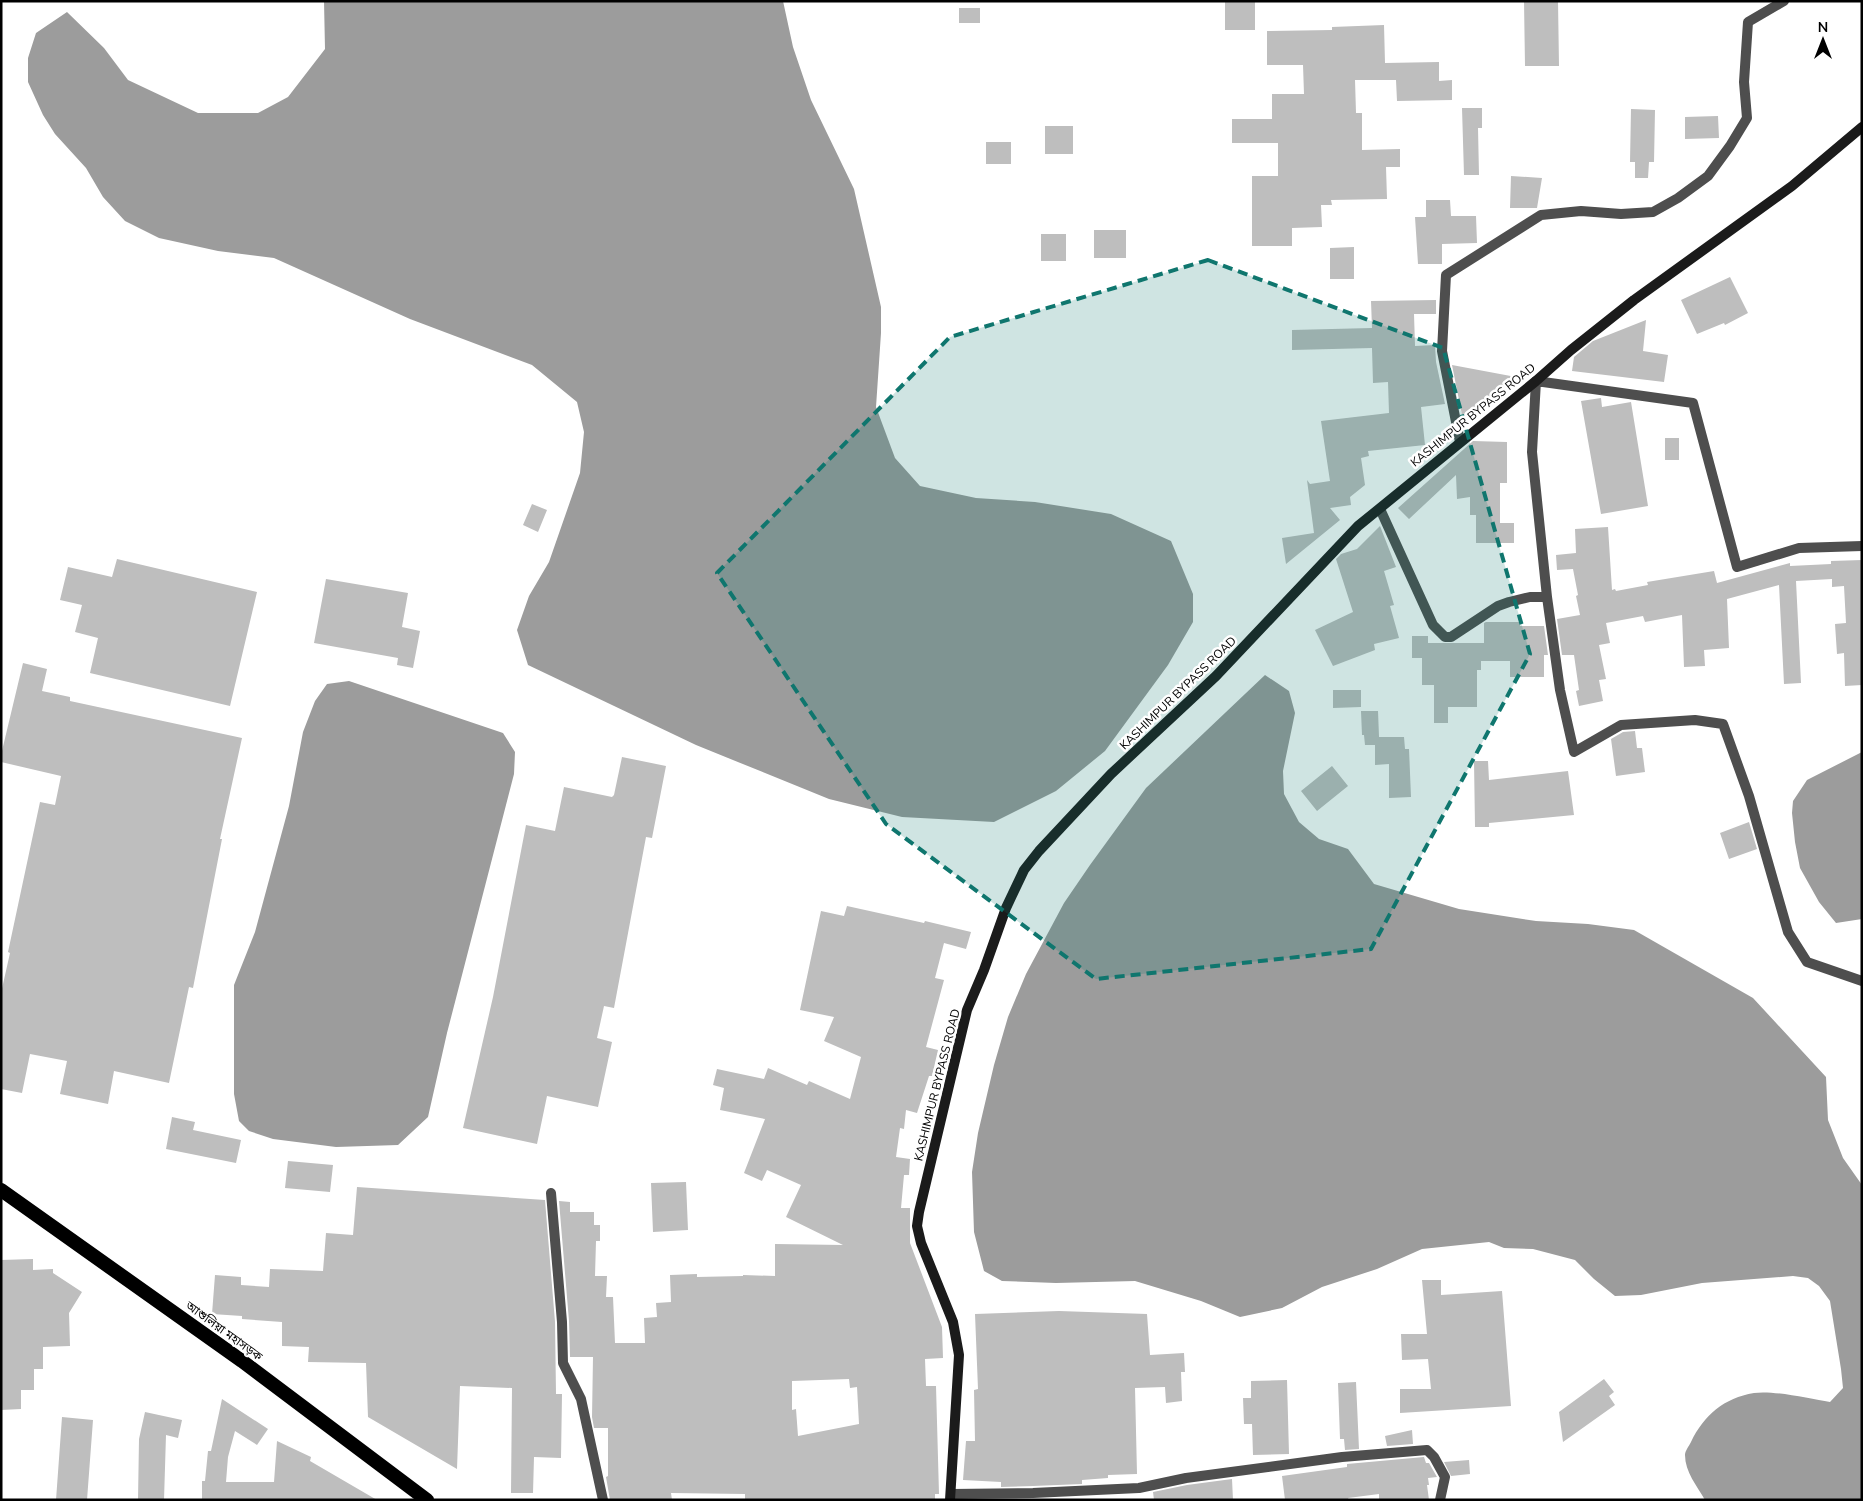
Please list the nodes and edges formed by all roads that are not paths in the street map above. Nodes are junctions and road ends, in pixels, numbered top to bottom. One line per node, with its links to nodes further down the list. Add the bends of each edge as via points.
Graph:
1 (1784, 1): 4 (street, via 1748,22 1744,82 1747,118 1708,176 1653,212 1581,211 1541,215 1446,275 1442,351)
2 (1862, 127): 3 (main road, KASHIMPUR BYPASS ROAD, via 1792,186 1634,300)
3 (1536, 381): 4 (main road, KASHIMPUR BYPASS ROAD); 6 (street, via 1693,403 1736,567 1799,548); 7 (street, via 1532,452)
4 (1460, 442): 5 (main road, KASHIMPUR BYPASS ROAD)
5 (1380, 509): 7 (street, via 1433,625 1445,637 1451,637 1498,606 1530,597); 11 (main road, KASHIMPUR BYPASS ROAD, via 1358,526 1216,676 1111,774 1024,870 1006,908 968,1010 919,1212 921,1244 953,1322 959,1355)
6 (1862, 546)
7 (1547, 597): 8 (street, via 1560,690 1574,752 1621,725 1695,720 1723,724 1749,796 1788,932 1807,962)
8 (1862, 981)
9 (1, 1190): 12 (highway, আশুলিয়া মহাসড়ক, via 242,1361)
10 (551, 1193): 13 (street, via 562,1322 562,1363 581,1400)
11 (951, 1497): 14 (street, via 1139,1488 1186,1478 1342,1457 1427,1450 1445,1478)
12 (427, 1500)
13 (603, 1500)
14 (1440, 1500)

